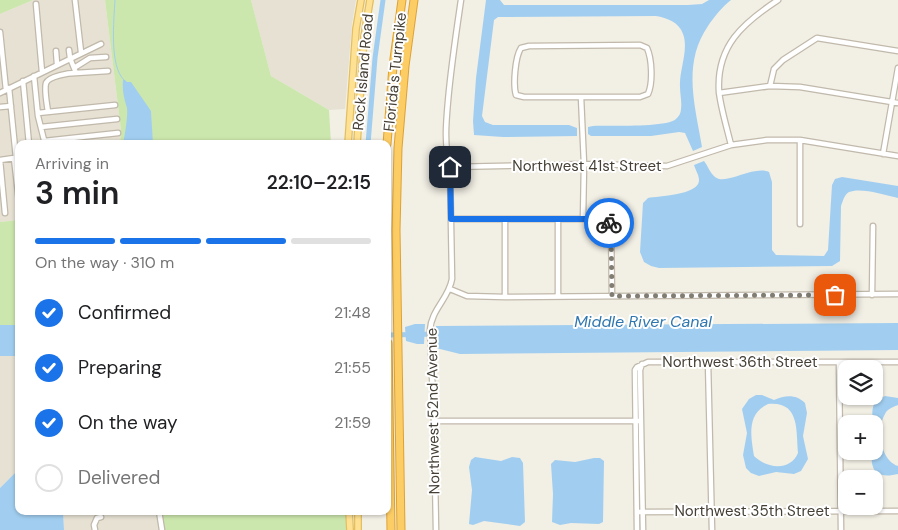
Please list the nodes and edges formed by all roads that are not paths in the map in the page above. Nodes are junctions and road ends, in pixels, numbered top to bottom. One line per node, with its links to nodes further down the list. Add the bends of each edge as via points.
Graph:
1 (75, 0): 14 (street)
2 (361, 0): 43 (main road, Rock Island Road)
3 (370, 0): 44 (main road, Rock Island Road, via 364,37)
4 (402, 0): 45 (highway, Florida's Turnpike)
5 (414, 0): 93 (highway, Florida's Turnpike, via 398,148 396,230)
6 (461, 0): 54 (street, via 446,124)
7 (778, 0): 28 (street, via 756,14 728,44 720,67)
8 (36, 4): 21 (street)
9 (0, 32): 26 (street)
10 (101, 44): 14 (street)
11 (69, 50): 15 (street)
12 (56, 51): 17 (street)
13 (898, 51): 25 (street, via 817,38 774,69)
14 (81, 52): 15 (street)
15 (70, 58): 17 (street); 18 (street)
16 (106, 58): 18 (street, via 90,58)
17 (57, 64): 21 (street)
18 (74, 68): 22 (street)
19 (898, 68): 30 (street)
20 (108, 71): 22 (street)
21 (42, 72): 23 (street)
22 (76, 73): 35 (street, via 48,80)
23 (34, 76): 24 (street); 36 (street)
24 (24, 81): 26 (street); 40 (street)
25 (770, 86): 28 (street); 30 (street, via 800,87)
26 (8, 89): 27 (street); 33 (street)
27 (0, 93)
28 (719, 93): 47 (street)
29 (582, 97): 29 (street, via 516,95 517,53 529,46 640,45 647,48 651,88 648,94 640,97); 53 (street)
30 (892, 103): 31 (street); 49 (street)
31 (898, 104)
32 (115, 105): 35 (street)
33 (11, 106): 34 (street); 48 (street)
34 (0, 107)
35 (48, 112): 36 (street)
36 (38, 113): 38 (street)
37 (117, 119): 38 (street)
38 (41, 126): 41 (street)
39 (118, 133): 42 (street)
40 (29, 140)
41 (44, 140)
42 (61, 140)
43 (348, 140)
44 (357, 140)
45 (387, 140)
46 (800, 140): 47 (street, Northwest 41st Street); 49 (street, Northwest 41st Street); 60 (street)
47 (732, 145): 53 (street, Northwest 41st Street, via 666,166)
48 (15, 148)
49 (883, 154): 50 (street, Northwest 41st Street)
50 (898, 156)
51 (15, 158): 52 (street)
52 (0, 160): 55 (street)
53 (584, 164): 54 (street, Northwest 41st Street); 59 (street)
54 (450, 167): 56 (street)
55 (5, 213)
56 (451, 219): 57 (street); 62 (street)
57 (505, 219): 58 (street); 67 (street)
58 (558, 219): 59 (street); 65 (street)
59 (583, 219): 66 (street, via 603,219 611,227)
60 (800, 224)
61 (873, 226): 63 (street)
62 (450, 289): 67 (street, via 467,296); 73 (street, Northwest 52nd Avenue, via 430,324)
63 (872, 294): 64 (street); 66 (street)
64 (898, 294)
65 (558, 296): 66 (street); 67 (street)
66 (612, 296)
67 (505, 297)
68 (708, 362): 69 (street, Northwest 36th Street); 74 (street, Northwest 36th Street, via 642,364); 76 (street)
69 (838, 362)
70 (883, 362): 71 (street, Northwest 36th Street)
71 (898, 362)
72 (840, 405): 75 (street)
73 (434, 421): 74 (street); 94 (street, Northwest 52nd Avenue)
74 (639, 421): 80 (street); 81 (street)
75 (840, 470)
76 (712, 511): 77 (street, Northwest 35th Street); 81 (street, Northwest 35th Street); 97 (street)
77 (838, 511)
78 (883, 511): 79 (street, Northwest 35th Street)
79 (898, 511)
80 (637, 512): 81 (street, Northwest 35th Street); 95 (street)
81 (643, 512): 96 (street)
82 (160, 515): 89 (street)
83 (349, 515): 90 (main road)
84 (358, 515): 91 (main road)
85 (391, 515): 92 (highway)
86 (841, 515): 98 (street)
87 (102, 517): 88 (street, via 97,518)
88 (95, 530)
89 (162, 530)
90 (350, 530)
91 (358, 530)
92 (391, 530)
93 (401, 530)
94 (436, 530)
95 (637, 530)
96 (643, 530)
97 (712, 530)
98 (841, 530)

